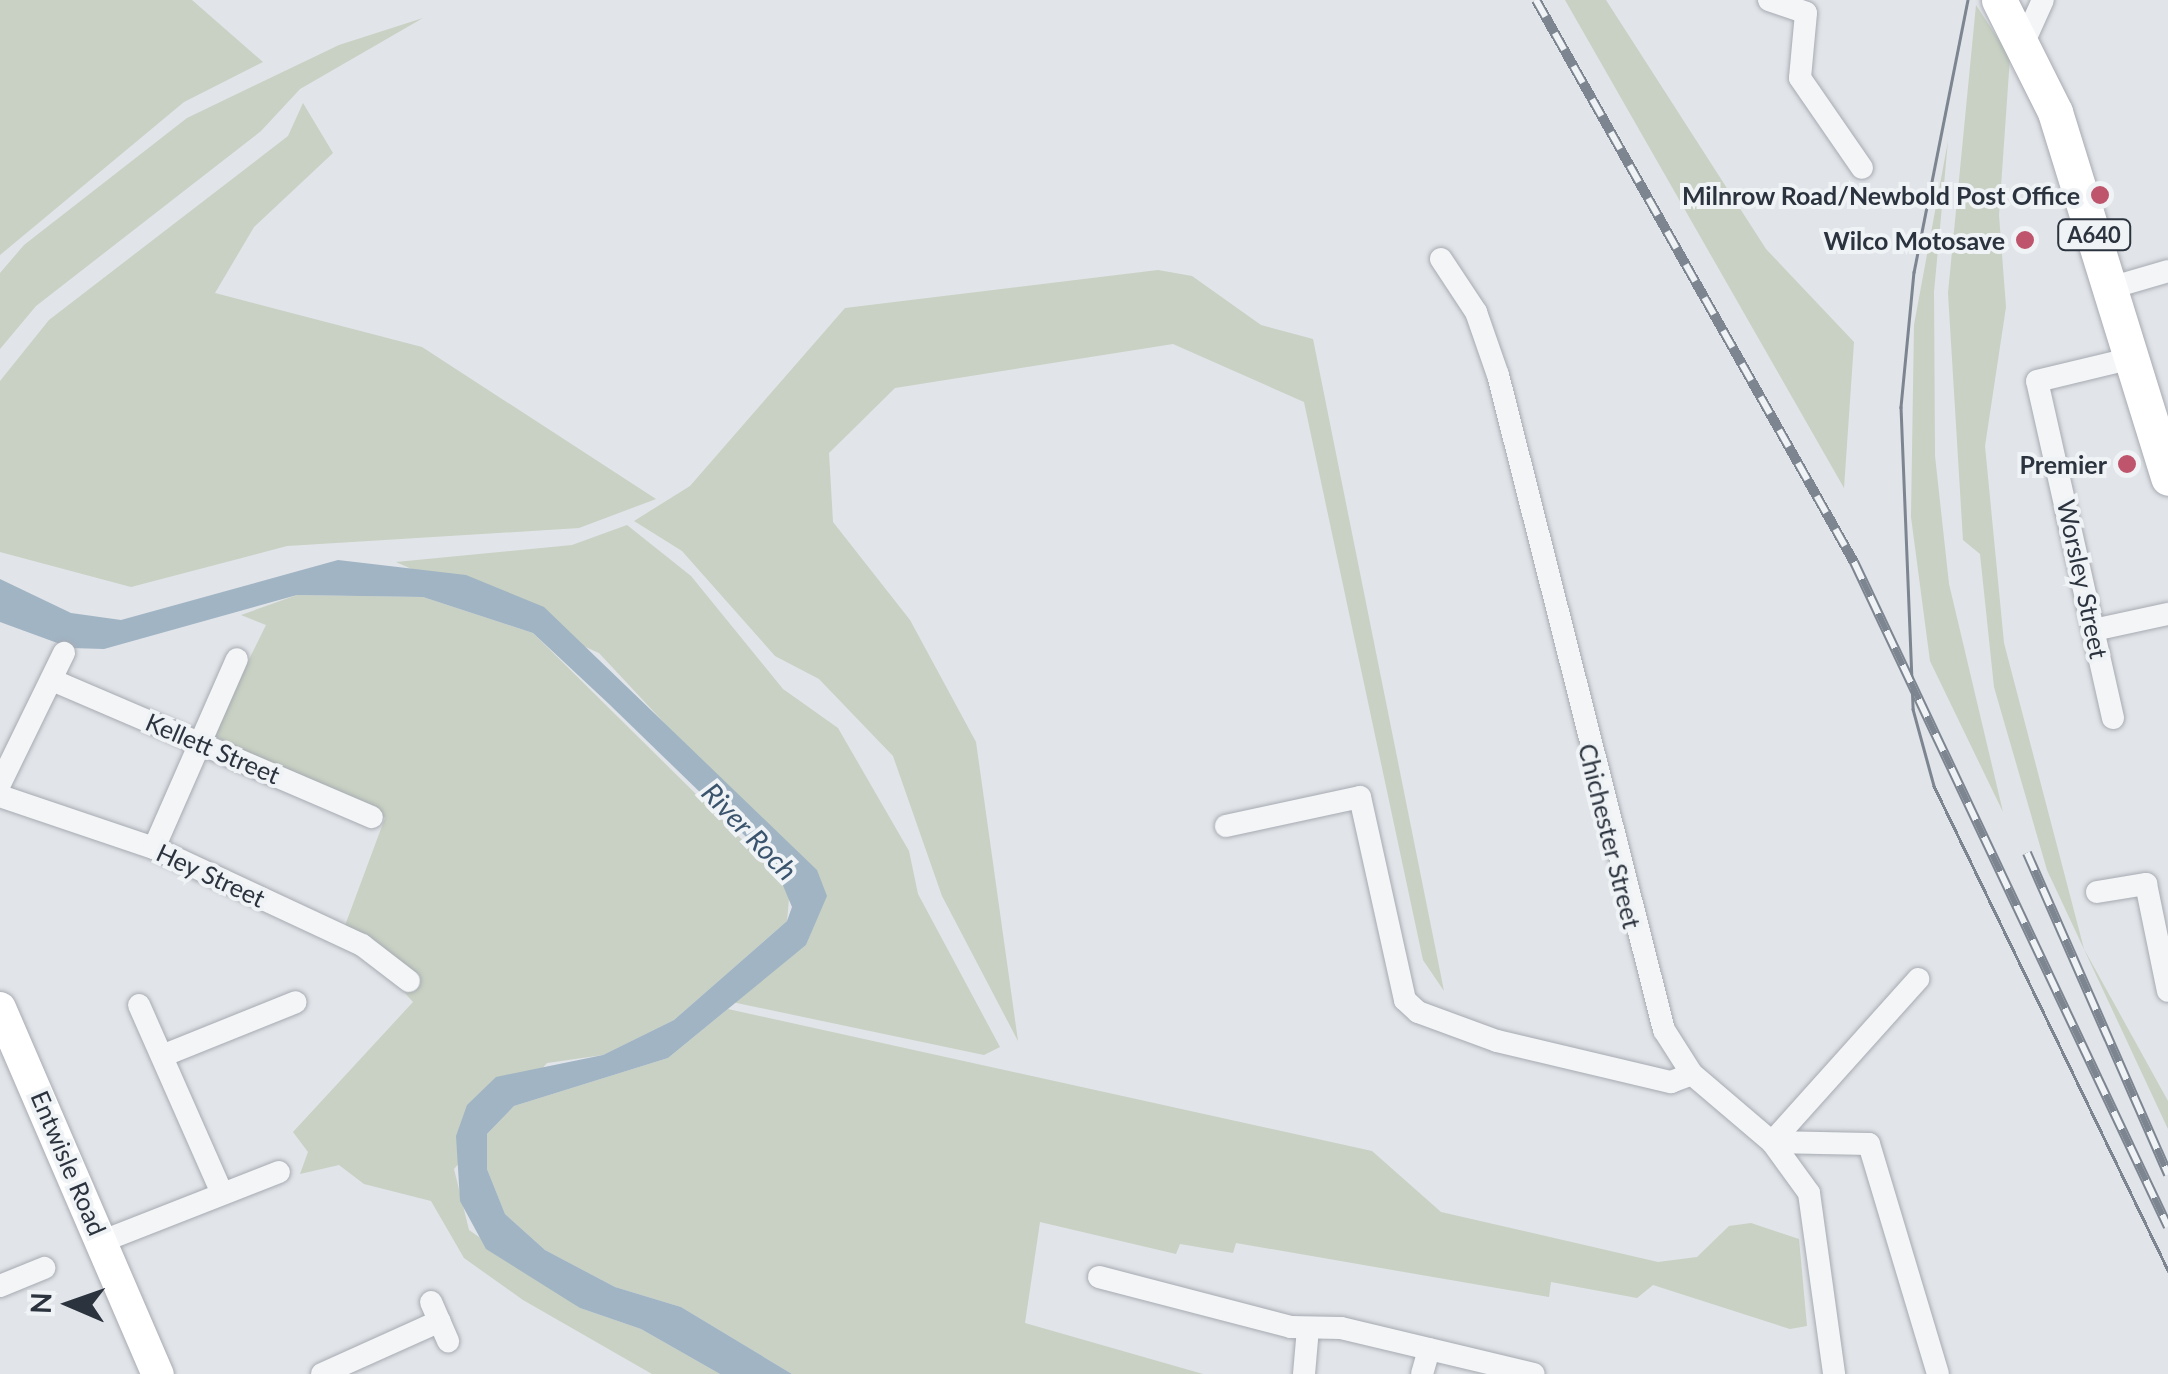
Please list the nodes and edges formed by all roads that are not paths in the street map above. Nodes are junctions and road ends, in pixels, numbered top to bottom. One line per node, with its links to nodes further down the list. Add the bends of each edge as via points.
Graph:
1 (1768, 0): 5 (street, via 1806,13 1800,78)
2 (1998, 0): 4 (main road, A640)
3 (2043, 0): 4 (street)
4 (2024, 42): 8 (main road, A640)
5 (1862, 168)
6 (1440, 260): 31 (street, Chichester Street, via 1476,312 1498,374 1638,946 1664,1030)
7 (2168, 271): 8 (street)
8 (2110, 288): 9 (main road, A640)
9 (2132, 358): 10 (main road, A640); 12 (street, Worsley Street, via 2036,381)
10 (2168, 478)
11 (2168, 614): 12 (street)
12 (2094, 630): 16 (street, Worsley Street)
13 (64, 653): 15 (street)
14 (237, 659): 17 (street)
15 (52, 680): 17 (street, Kellett Street); 18 (street)
16 (2114, 718)
17 (200, 742): 20 (street, Kellett Street); 22 (street)
18 (0, 784)
19 (0, 796): 22 (street, Hey Street)
20 (372, 817)
21 (1226, 826): 31 (street, via 1360,797 1405,1000 1418,1012 1497,1042 1671,1082)
22 (154, 848): 25 (street, Hey Street, via 362,945)
23 (2096, 892): 26 (street, via 2146,884)
24 (1918, 979): 32 (street)
25 (409, 980)
26 (2168, 991)
27 (296, 1002): 30 (street)
28 (139, 1004): 30 (street)
29 (0, 1008): 35 (main road, Entwisle Road)
30 (162, 1056): 34 (street)
31 (1692, 1074): 32 (street, Chichester Street)
32 (1772, 1142): 47 (street, Chichester Street, via 1808,1193 1824,1256); 48 (street, via 1869,1144)
33 (279, 1172): 34 (street)
34 (222, 1193): 35 (street)
35 (103, 1241): 43 (main road, Entwisle Road)
36 (44, 1268): 38 (street)
37 (1099, 1277): 40 (street)
38 (0, 1286)
39 (439, 1321): 42 (street)
40 (1308, 1328): 41 (street); 44 (street)
41 (1428, 1349): 45 (street); 46 (street)
42 (336, 1371)
43 (158, 1374)
44 (1304, 1374)
45 (1422, 1374)
46 (1534, 1374)
47 (1834, 1374)
48 (1938, 1374)

